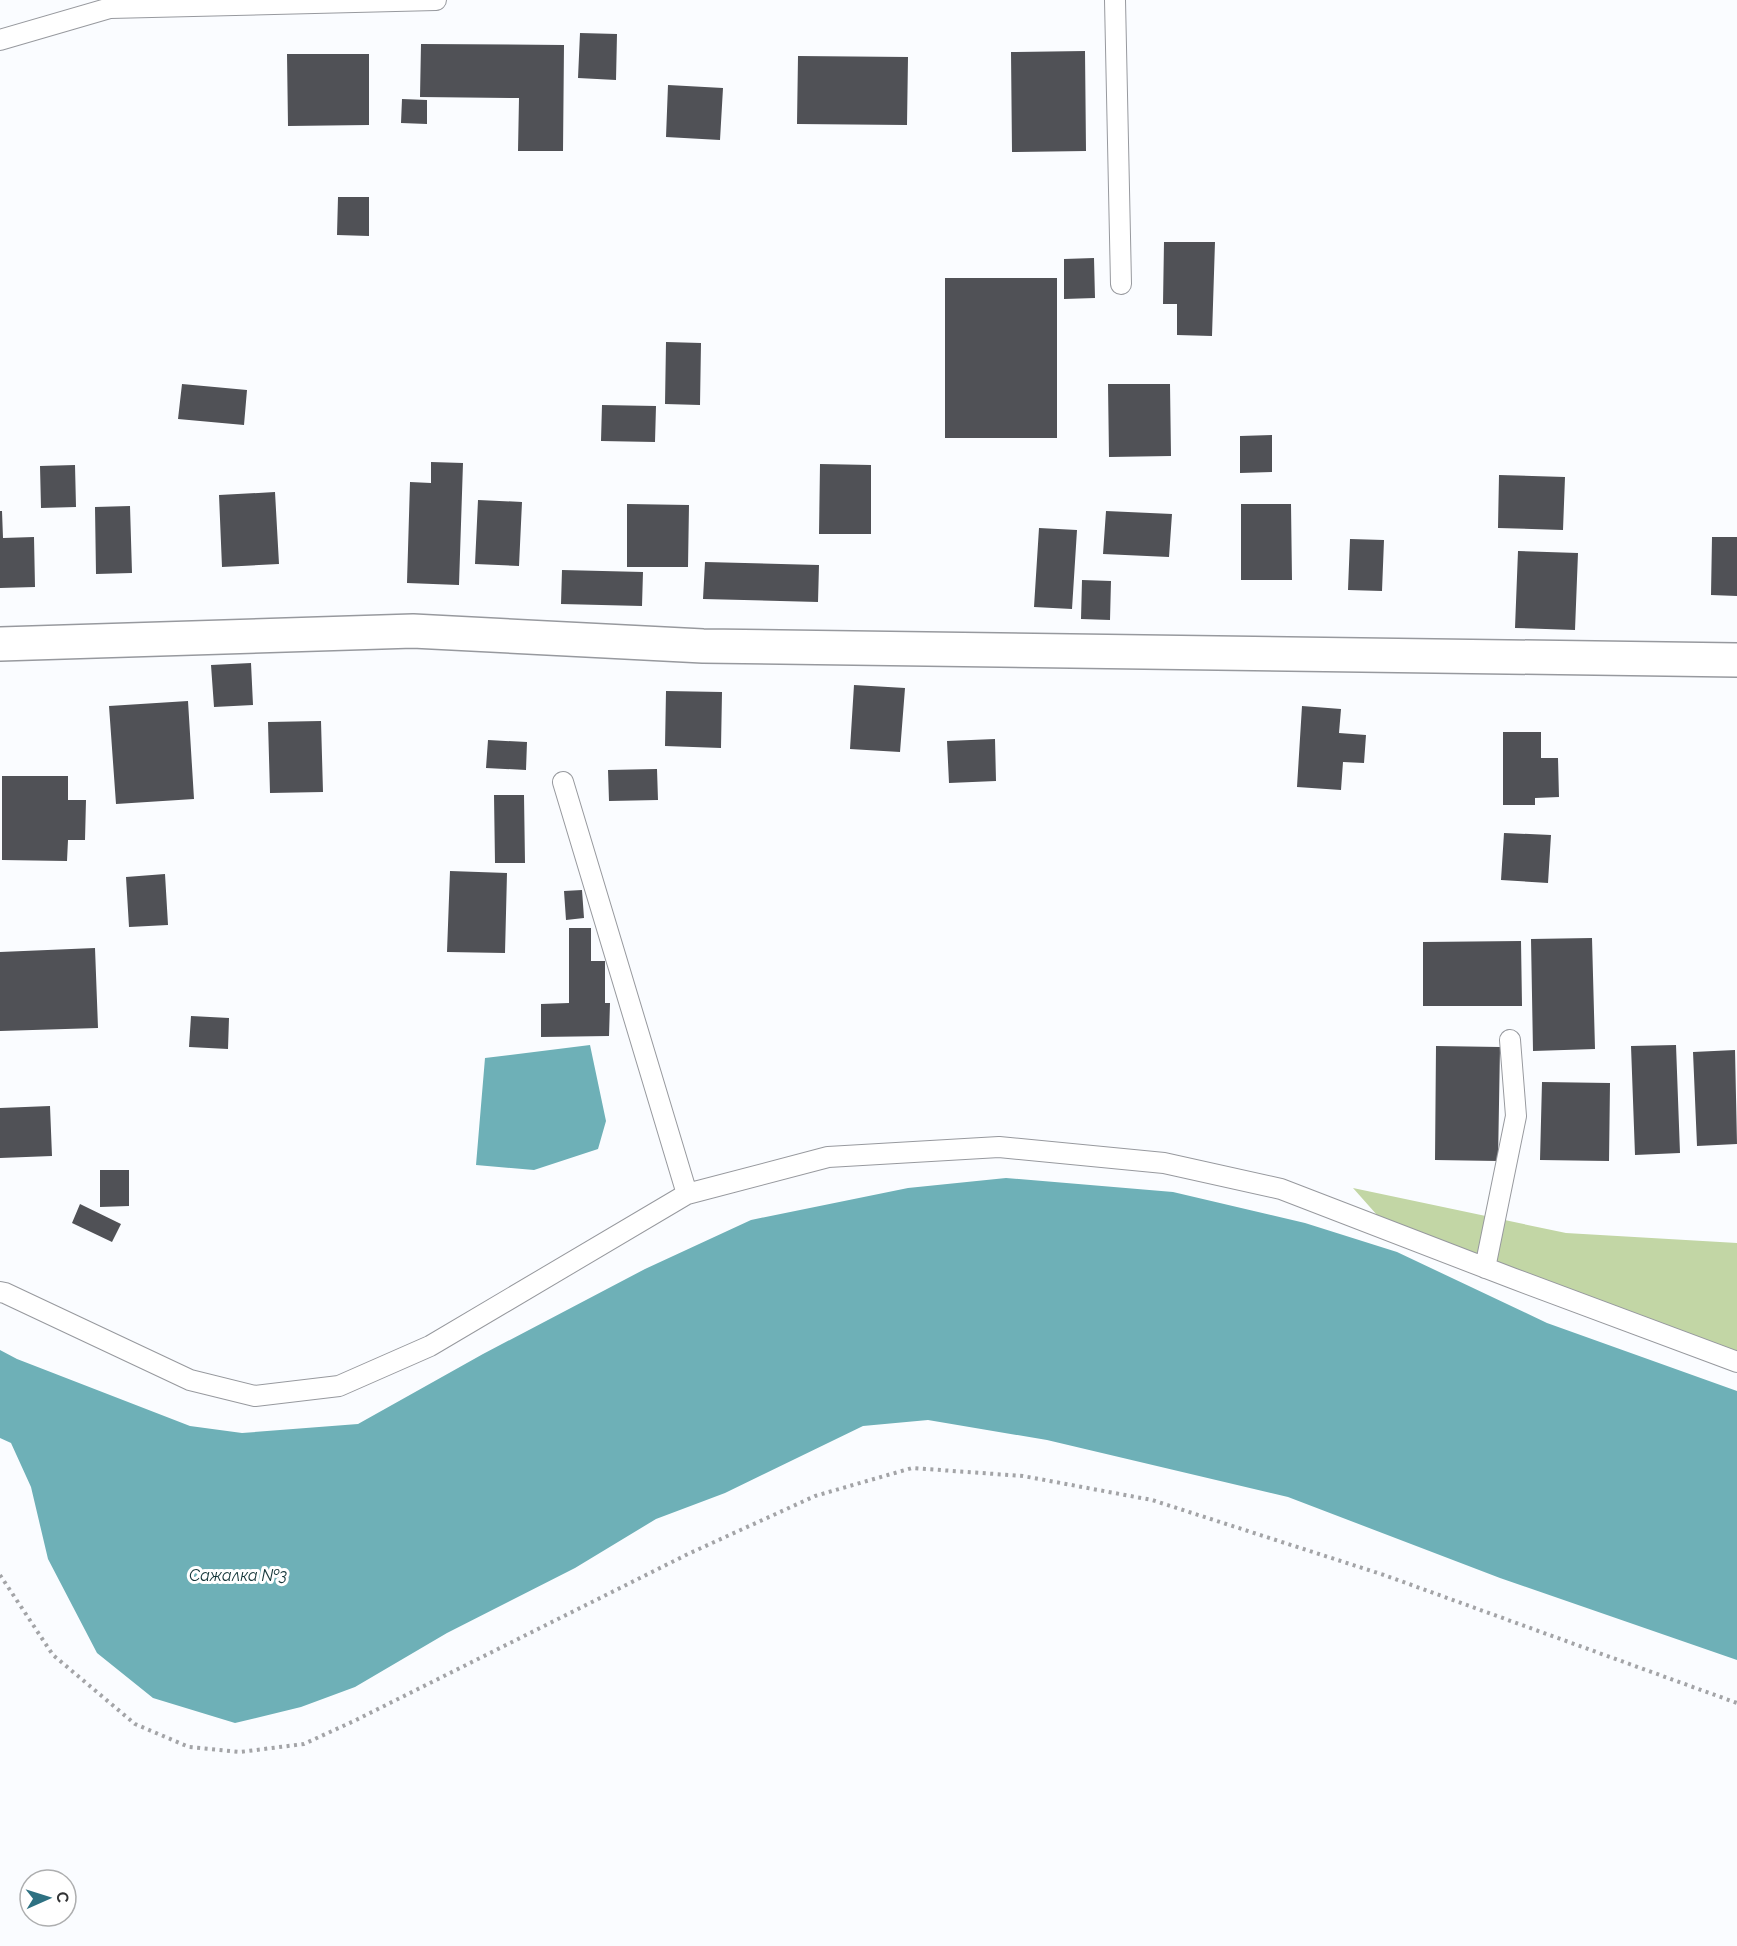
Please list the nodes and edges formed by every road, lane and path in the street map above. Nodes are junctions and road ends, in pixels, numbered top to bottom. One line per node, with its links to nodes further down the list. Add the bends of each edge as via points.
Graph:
1 (436, 0): 3 (lane, via 110,8)
2 (1115, 0): 4 (lane)
3 (0, 40)
4 (1121, 284)
5 (0, 644): 6 (street, via 413,631 715,646)
6 (1737, 660)
7 (564, 782): 9 (lane)
8 (1510, 1040): 10 (lane, via 1516,1116)
9 (687, 1194): 10 (lane, via 828,1157 999,1147 1164,1163 1281,1189); 11 (lane, via 430,1347 339,1386 255,1396 190,1380)
10 (1485, 1268): 12 (lane)
11 (0, 1292)
12 (1737, 1362)
13 (0, 1575): 14 (path, via 53,1655 135,1724 189,1747 240,1752 304,1744 814,1496 912,1468 1023,1476 1152,1500 1384,1575)
14 (1737, 1703)

